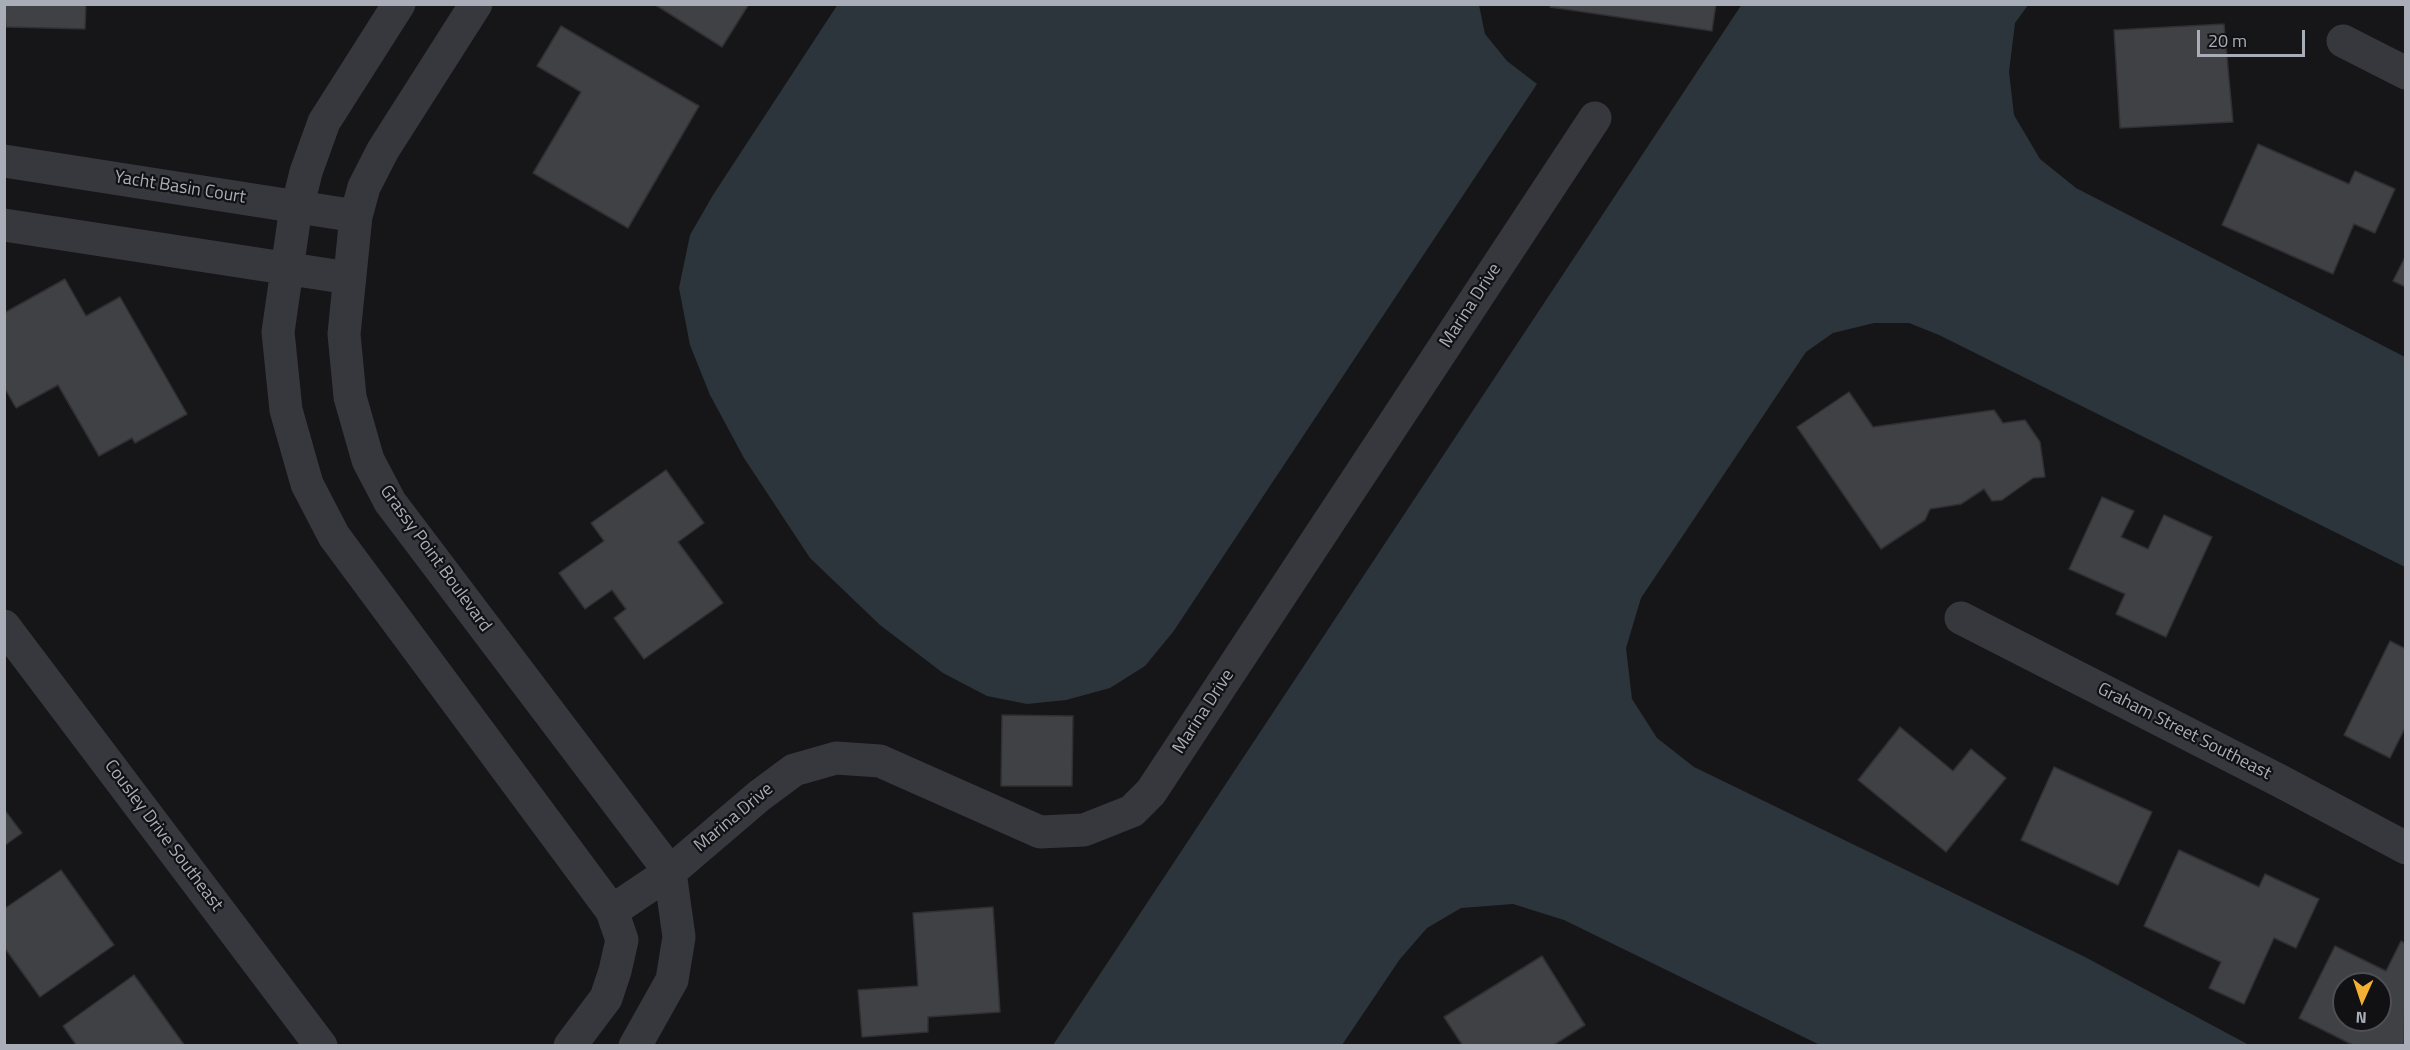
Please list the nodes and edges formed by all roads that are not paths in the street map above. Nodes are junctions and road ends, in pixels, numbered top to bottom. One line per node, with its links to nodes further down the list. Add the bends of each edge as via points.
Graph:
1 (399, 4): 7 (street, via 324,122)
2 (476, 4): 8 (street, Grassy Point Boulevard, via 383,150 364,187)
3 (2343, 41): 4 (street)
4 (2406, 73)
5 (1595, 118): 15 (street, Marina Drive, via 1151,792 1132,811 1084,830 1040,832 880,762 836,758 794,770)
6 (4, 161): 7 (street, Yacht Basin Court)
7 (297, 207): 8 (street, Yacht Basin Court); 10 (street)
8 (356, 216): 11 (street, Grassy Point Boulevard)
9 (4, 225): 10 (street)
10 (287, 268): 11 (street); 16 (street, via 278,332 286,410 308,484 334,536)
11 (349, 278): 15 (street, Grassy Point Boulevard, via 344,334 350,397 369,460 390,502)
12 (1962, 618): 14 (street, Graham Street Southeast)
13 (4, 626): 17 (street, Cousley Drive Southeast)
14 (2406, 848)
15 (670, 872): 16 (street, Marina Drive); 19 (street, Grassy Point Boulevard, via 679,937 672,980)
16 (612, 911): 18 (street, via 622,940 615,971 606,998)
17 (321, 1046)
18 (570, 1046)
19 (635, 1046)

